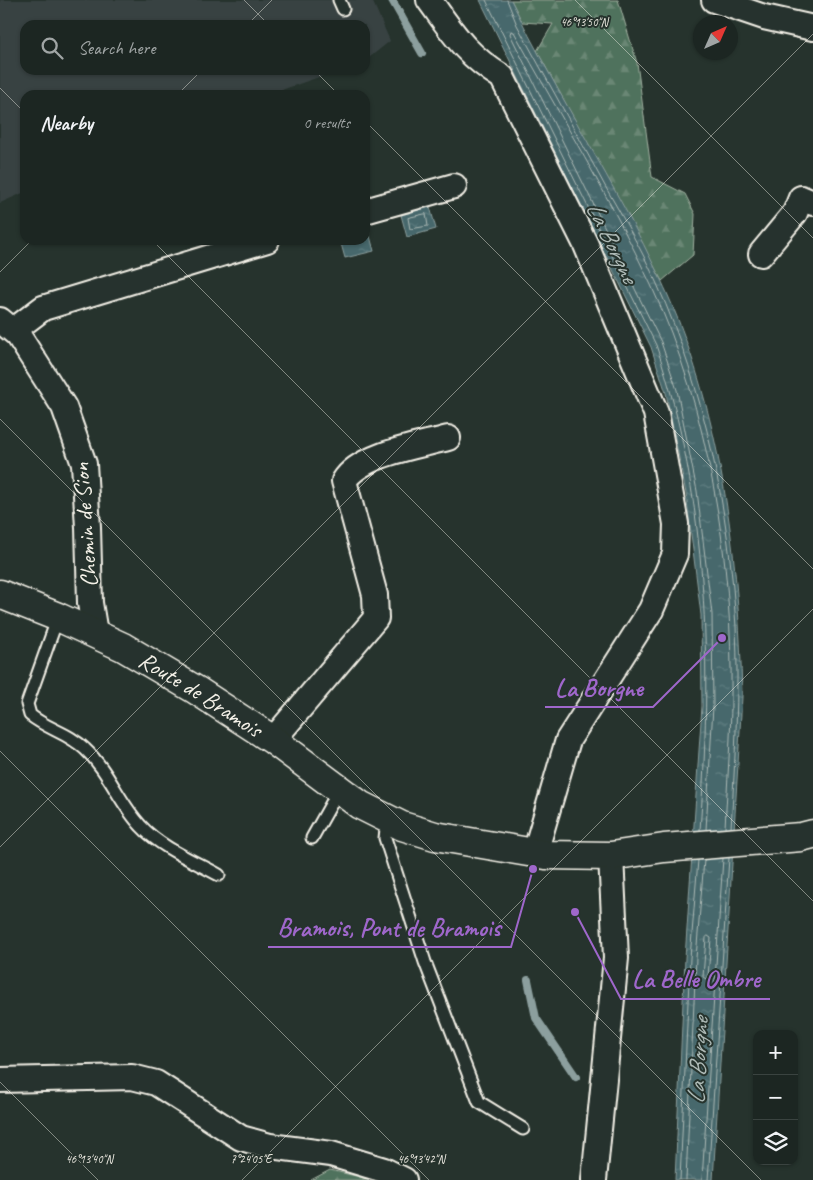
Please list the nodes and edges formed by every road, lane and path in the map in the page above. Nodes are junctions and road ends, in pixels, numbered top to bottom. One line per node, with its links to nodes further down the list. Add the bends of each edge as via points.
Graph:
1 (429, 0): 19 (street, via 465,49 502,77 586,245 656,413 676,524 675,554 651,610 568,740)
2 (714, 0): 3 (street, via 764,17)
3 (813, 28)
4 (454, 186): 6 (street)
5 (813, 203): 8 (street, via 801,198 795,214)
6 (370, 210)
7 (251, 245): 9 (street, via 43,308)
8 (761, 254)
9 (7, 325): 13 (street, Chemin de Sion, via 64,407 84,464 90,603)
10 (448, 438): 14 (street, via 369,460 349,472 344,481 375,595 376,618)
11 (0, 594): 12 (street, Route de Bramois)
12 (58, 617): 13 (street, Route de Bramois); 21 (lane, via 27,704 30,715 84,747 106,771 141,827)
13 (95, 634): 14 (street, Route de Bramois, via 188,686)
14 (273, 740): 15 (street, Route de Bramois)
15 (339, 790): 16 (street, Route de Bramois); 18 (lane)
16 (387, 820): 19 (street, Route de Bramois, via 435,836); 23 (lane, via 385,838 425,962 479,1102)
17 (813, 834): 20 (street, Route de Bramois)
18 (312, 838)
19 (535, 853): 20 (street, Route de Bramois, via 546,856)
20 (611, 856): 25 (street, via 616,958)
21 (219, 875)
22 (0, 1080): 24 (street, via 132,1077 156,1083 241,1138 270,1146 331,1154 384,1170)
23 (523, 1129)
24 (404, 1180)
25 (594, 1180)

